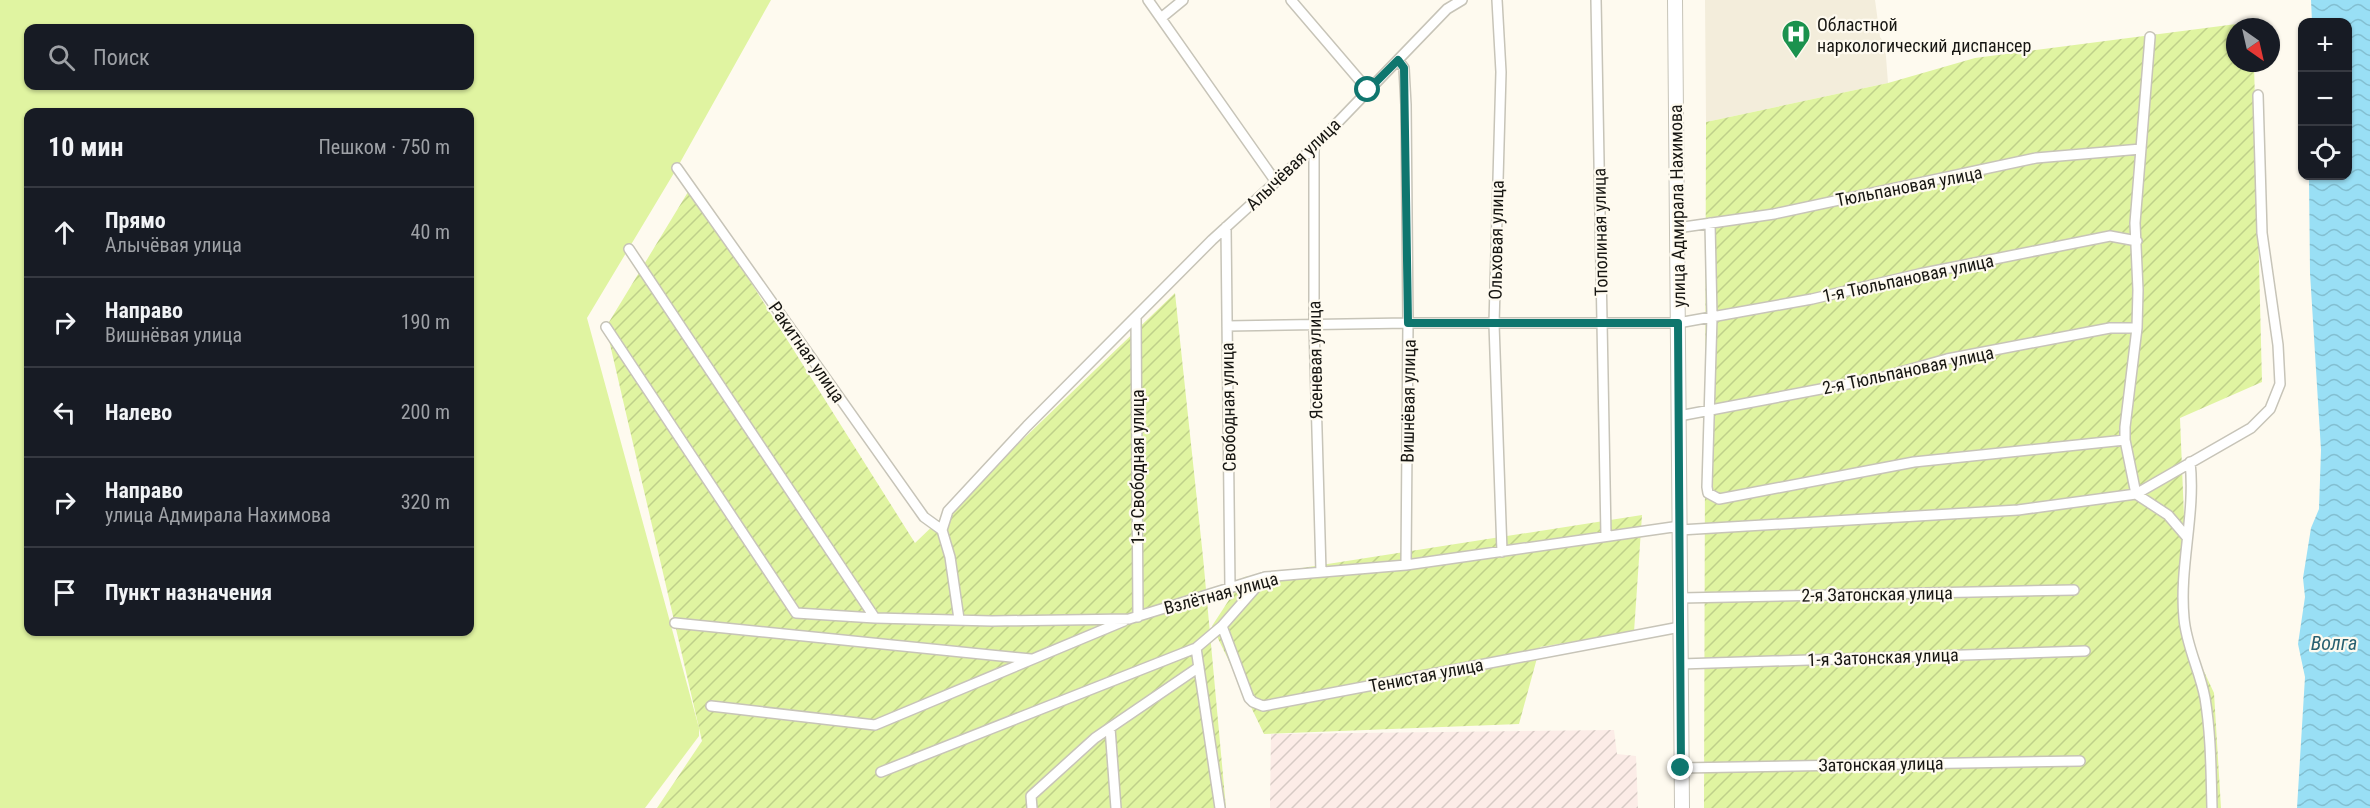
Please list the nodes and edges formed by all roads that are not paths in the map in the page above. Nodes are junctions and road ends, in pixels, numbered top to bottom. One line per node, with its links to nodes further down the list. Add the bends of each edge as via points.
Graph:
1 (1148, 0): 9 (street)
2 (1183, 0): 9 (street)
3 (1291, 0): 12 (street)
4 (1462, 0): 8 (street, Алычёвая улица)
5 (1497, 0): 28 (street, Ольховая улица, via 1501,72)
6 (1596, 0): 26 (street, Тополиная улица)
7 (1675, 0): 20 (main road, улица Адмирала Нахимова)
8 (1445, 4): 11 (street, Алычёвая улица)
9 (1161, 18): 17 (street)
10 (2150, 37): 15 (street)
11 (1398, 60): 12 (street, Алычёвая улица); 25 (street, Вишнёвая улица, via 1404,68 1406,105)
12 (1368, 90): 14 (street, Алычёвая улица)
13 (2259, 95): 36 (street, via 2262,233 2280,384 2261,419)
14 (1314, 147): 17 (street, Алычёвая улица); 29 (street, Ясеневая улица)
15 (2142, 149): 18 (street, Тюльпановая улица, via 2036,158 1774,214); 21 (street)
16 (677, 168): 39 (street, Ракитная улица, via 924,517)
17 (1276, 182): 19 (street, Алычёвая улица)
18 (1710, 223): 20 (street, Тюльпановая улица); 24 (street)
19 (1227, 227): 23 (street, Алычёвая улица); 30 (street, Свободная улица)
20 (1677, 228): 27 (main road, улица Адмирала Нахимова)
21 (2137, 241): 24 (street, 1-я Тюльпановая улица, via 2110,236); 32 (street)
22 (629, 249): 49 (street)
23 (1136, 317): 39 (street, Алычёвая улица, via 948,511); 50 (street, 1-я Свободная улица)
24 (1712, 317): 27 (street, 1-я Тюльпановая улица); 33 (street)
25 (1408, 323): 28 (street, 1-я Тюльпановая улица); 29 (street, 1-я Тюльпановая улица); 43 (street, Вишнёвая улица)
26 (1602, 323): 27 (street, 1-я Тюльпановая улица); 28 (street, 1-я Тюльпановая улица); 40 (street, Тополиная улица)
27 (1678, 323): 34 (main road, улица Адмирала Нахимова)
28 (1494, 324): 42 (street, Ольховая улица)
29 (1314, 325): 30 (street, 1-я Тюльпановая улица); 44 (street, Ясеневая улица)
30 (1227, 326): 46 (street, Свободная улица)
31 (606, 327): 49 (street, Взлётная улица, via 796,613)
32 (2137, 328): 33 (street, 2-я Тюльпановая улица, via 2110,328); 35 (street)
33 (1708, 410): 34 (street, 2-я Тюльпановая улица); 35 (street, via 1707,488 1708,493 1719,499 1914,462)
34 (1679, 416): 38 (main road, улица Адмирала Нахимова)
35 (2125, 440): 37 (street)
36 (2190, 462): 37 (street); 41 (street, via 2192,481)
37 (2136, 494): 38 (street, Взлётная улица, via 2018,510); 41 (street, via 2168,515)
38 (1680, 528): 40 (street, Взлётная улица); 48 (main road, улица Адмирала Нахимова)
39 (942, 530): 51 (street)
40 (1606, 536): 42 (street, Взлётная улица)
41 (2186, 536): 69 (street, via 2184,619 2205,696)
42 (1502, 552): 43 (street, Взлётная улица)
43 (1406, 565): 44 (street, Взлётная улица)
44 (1321, 572): 45 (street, Взлётная улица)
45 (1265, 577): 46 (street, Взлётная улица); 53 (street)
46 (1230, 588): 50 (street, Взлётная улица)
47 (2074, 590): 48 (street, 2-я Затонская улица)
48 (1681, 598): 54 (main road, улица Адмирала Нахимова)
49 (875, 618): 51 (street, Взлётная улица)
50 (1133, 618): 51 (street, Взлётная улица); 57 (street)
51 (959, 619)
52 (675, 623): 57 (street)
53 (1222, 626): 54 (street, Тенистая улица, via 1249,698 1263,706); 55 (street)
54 (1680, 627): 58 (main road, улица Адмирала Нахимова)
55 (1196, 648): 59 (street); 64 (street)
56 (2085, 651): 58 (street, 1-я Затонская улица)
57 (1033, 659): 60 (street, via 875,725)
58 (1681, 664): 63 (main road, улица Адмирала Нахимова)
59 (1199, 667): 61 (street); 67 (street)
60 (711, 706)
61 (1110, 728): 65 (street, via 1031,796); 66 (street)
62 (2080, 761): 63 (street, Затонская улица)
63 (1681, 768): 68 (main road, улица Адмирала Нахимова)
64 (881, 772)
65 (1032, 808)
66 (1116, 808)
67 (1220, 808)
68 (1682, 808)
69 (2212, 808)

